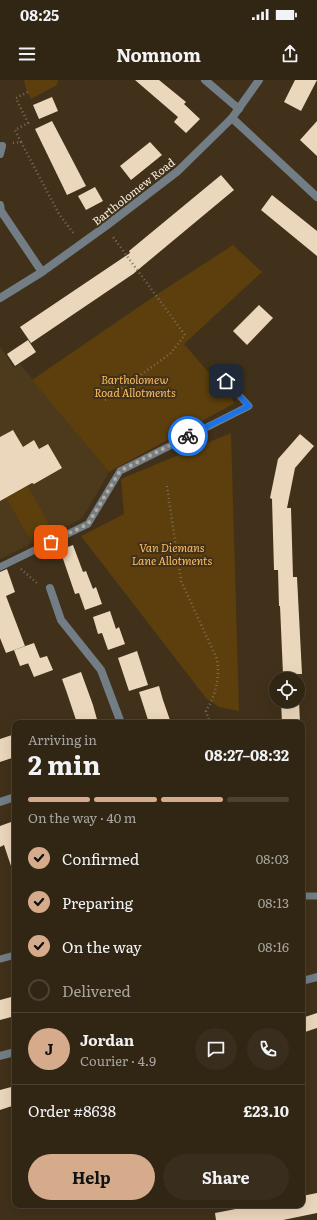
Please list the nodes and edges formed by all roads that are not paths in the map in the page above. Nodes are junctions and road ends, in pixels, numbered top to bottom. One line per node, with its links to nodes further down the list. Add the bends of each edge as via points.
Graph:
1 (205, 80): 3 (street)
2 (259, 80): 3 (street, Bartholomew Road)
3 (239, 109): 4 (street, Bartholomew Road)
4 (232, 118): 5 (street); 7 (street, Bartholomew Road, via 178,171)
5 (317, 197)
6 (0, 205): 7 (street)
7 (42, 272): 8 (street, Bartholomew Road)
8 (0, 298)
9 (226, 381): 10 (lane, via 249,406 120,471 88,524)
10 (0, 567)
11 (50, 588): 12 (street, via 61,620 101,670)
12 (120, 720)
13 (12, 798): 14 (street)
14 (0, 802)
15 (305, 896): 16 (lane)
16 (317, 896)
17 (12, 956): 18 (lane)
18 (0, 959)
19 (317, 977): 20 (street)
20 (305, 980)
21 (12, 1053): 22 (street)
22 (0, 1056)

